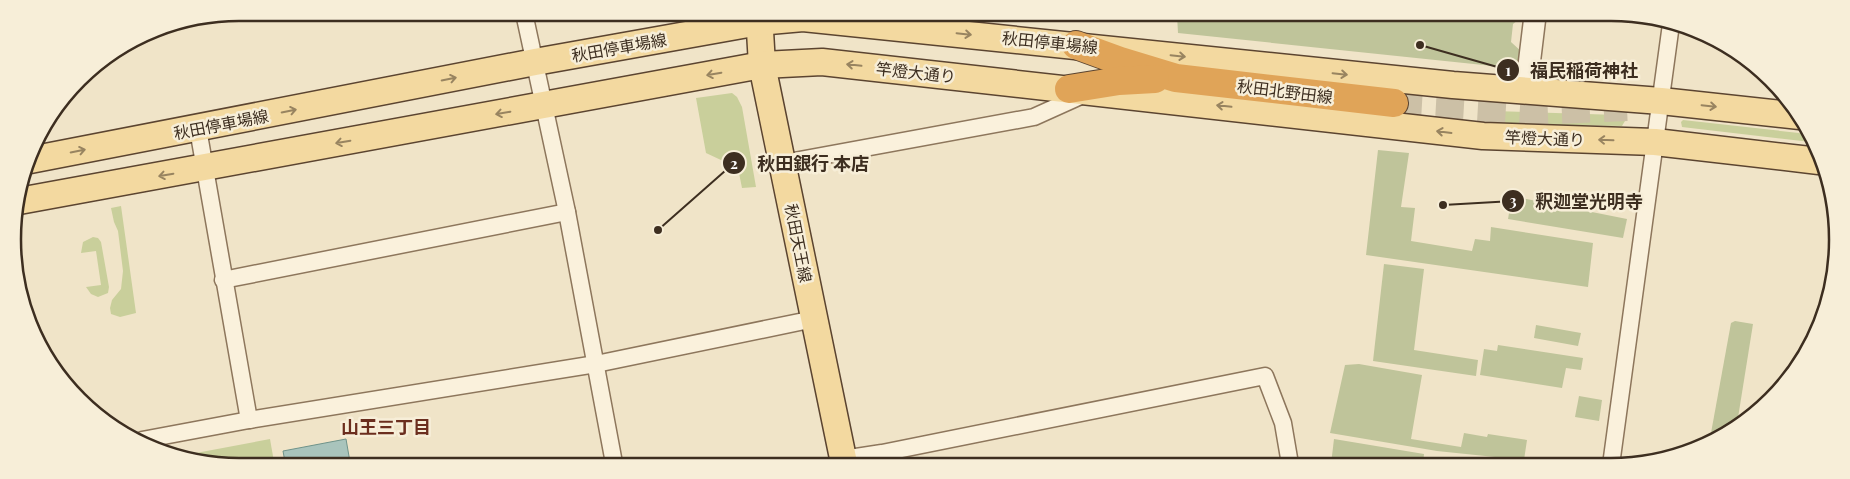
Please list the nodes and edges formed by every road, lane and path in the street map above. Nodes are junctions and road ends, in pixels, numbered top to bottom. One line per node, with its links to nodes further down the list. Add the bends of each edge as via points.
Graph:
1 (526, 21): 8 (street)
2 (744, 21): 8 (main road, 秋田停車場線)
3 (759, 21): 9 (main road, 秋田天王線)
4 (833, 21): 7 (main road, 秋田停車場線, one-way to 7)
5 (1534, 21): 12 (street)
6 (1670, 30): 13 (street)
7 (1076, 45): 10 (highway); 12 (main road, 秋田停車場線, one-way to 12)
8 (535, 62): 15 (street); 17 (main road, 秋田停車場線, one-way to 8)
9 (762, 65): 11 (main road, 竿燈大通り, one-way to 9, via 822,62); 15 (main road, one-way to 15); 21 (main road, 秋田天王線)
10 (1176, 78): 11 (highway, via 1119,81); 14 (highway, 秋田北野田線)
11 (1080, 90): 18 (main road, 竿燈大通り, one-way to 11, via 1483,136); 21 (street, via 1034,117)
12 (1526, 90): 13 (main road)
13 (1661, 101): 16 (main road, one-way to 16); 18 (street)
14 (1394, 103)
15 (544, 105): 22 (main road, one-way to 22); 24 (street)
16 (1790, 115)
17 (198, 129): 19 (main road, 秋田停車場線, one-way to 17); 22 (street)
18 (1655, 142): 20 (main road, 竿燈大通り); 34 (street)
19 (37, 159)
20 (1814, 160)
21 (783, 163): 26 (main road, 秋田天王線)
22 (204, 168): 23 (main road, one-way to 23); 25 (street)
23 (25, 200)
24 (567, 212): 25 (street); 27 (street)
25 (223, 280): 28 (street)
26 (814, 319): 27 (street); 31 (main road, 秋田天王線)
27 (596, 364): 28 (street); 30 (street)
28 (249, 420): 29 (street)
29 (156, 441)
30 (613, 458)
31 (842, 458)
32 (858, 458): 33 (street, via 1265,376 1283,423)
33 (1289, 458)
34 (1612, 458)

